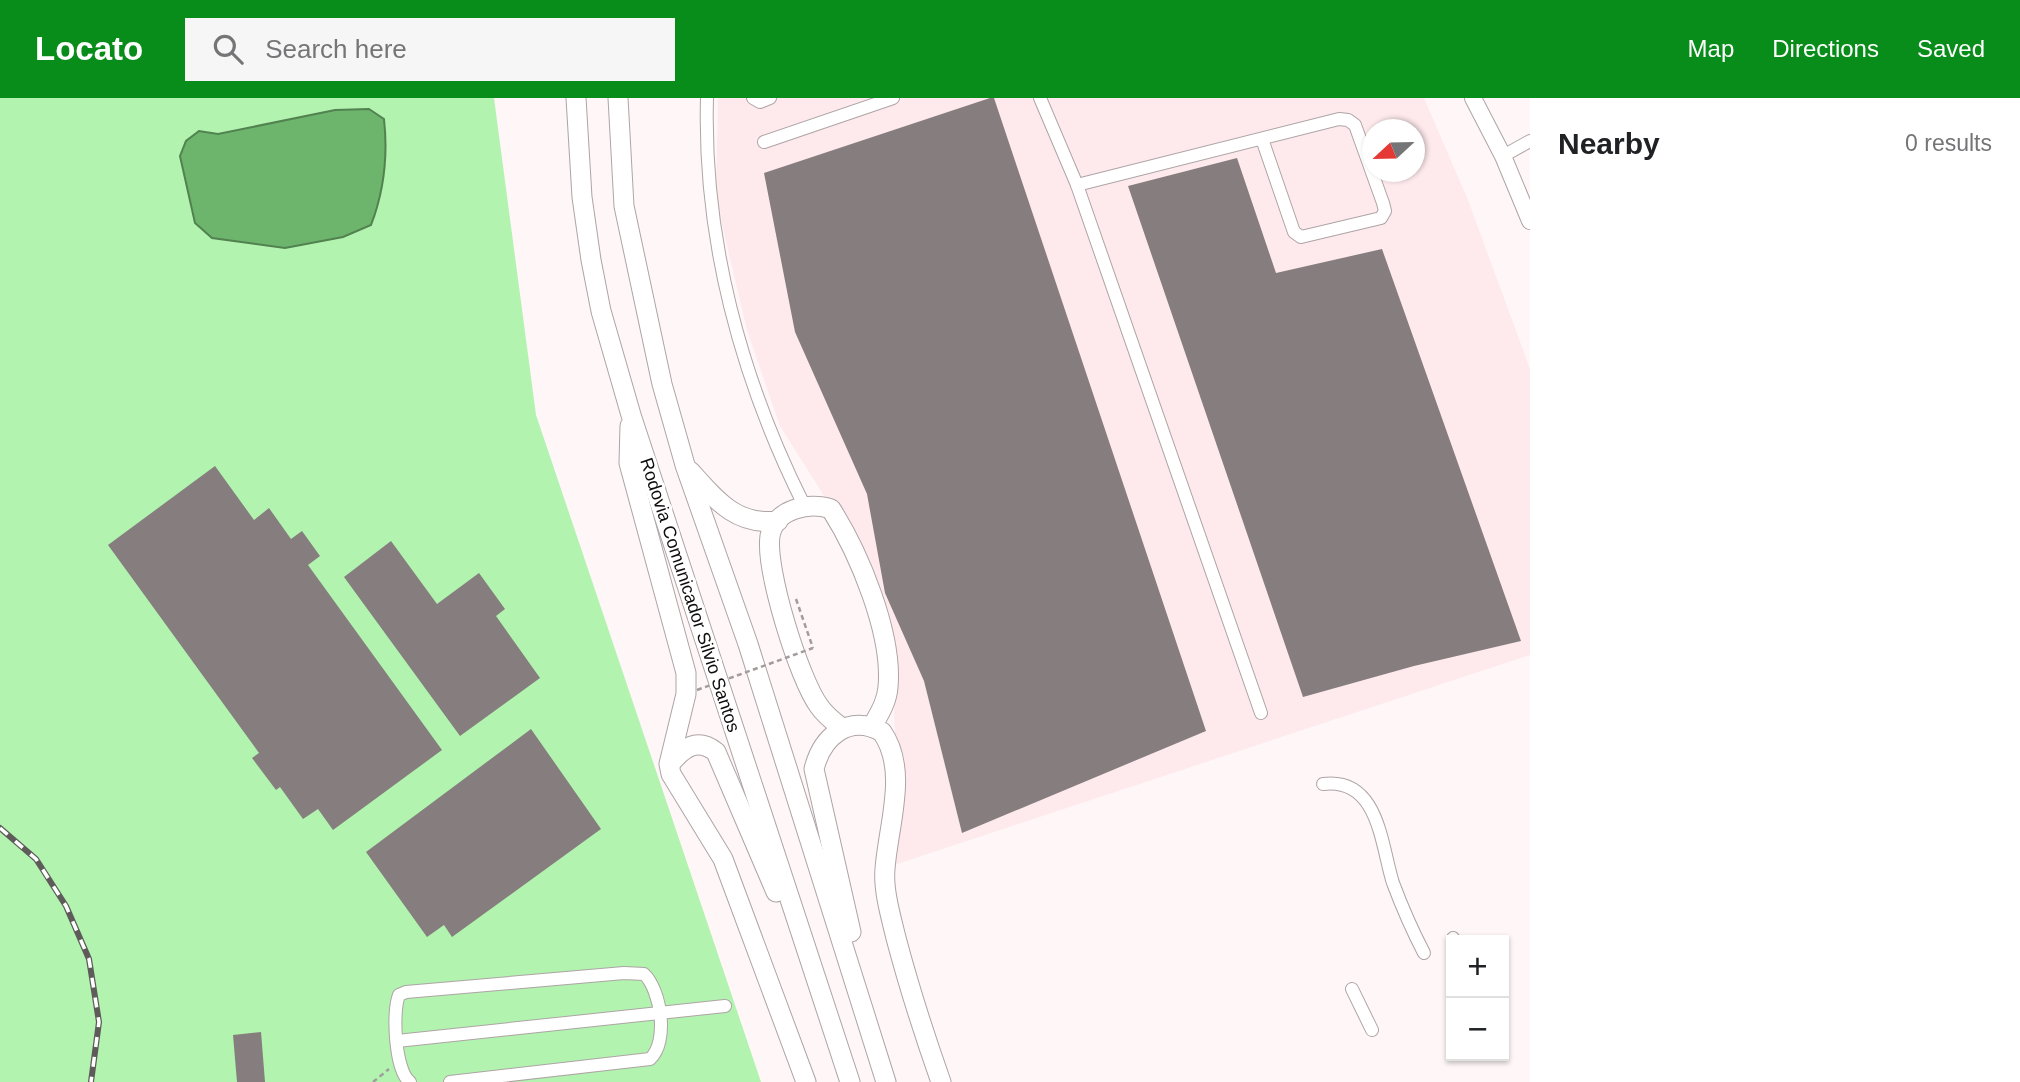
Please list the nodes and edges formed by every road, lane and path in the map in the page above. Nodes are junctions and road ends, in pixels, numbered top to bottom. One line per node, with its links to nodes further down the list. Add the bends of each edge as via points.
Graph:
1 (576, 98): 15 (highway, Rodovia Comunicador Silvio Santos, via 591,260)
2 (618, 98): 16 (highway, Rodovia Comunicador Silvio Santos, via 624,206 648,327)
3 (707, 98): 17 (street, via 706,153 727,299 746,367)
4 (753, 98): 5 (street, via 760,102)
5 (770, 98)
6 (893, 98): 11 (street)
7 (1040, 98): 13 (street)
8 (1473, 98): 12 (main road)
9 (1262, 139): 9 (street, via 1348,120 1355,125 1383,203 1381,218 1301,237 1294,232); 13 (street)
10 (1530, 141): 12 (street)
11 (764, 142)
12 (1503, 156): 14 (main road)
13 (1077, 185): 21 (street)
14 (1530, 221)
15 (631, 415): 24 (highway, via 629,463 686,673 686,694); 26 (highway, Rodovia Comunicador Silvio Santos)
16 (685, 465): 18 (highway, via 729,512 752,522); 33 (highway, Rodovia Comunicador Silvio Santos, via 748,644)
17 (804, 505): 18 (highway); 22 (highway, via 831,509 845,530 879,622 888,687 884,707)
18 (778, 521): 23 (highway, via 770,534 770,554 782,612 810,691 818,706)
19 (813, 648): 20 (path, bridge)
20 (697, 690)
21 (1261, 713)
22 (872, 727): 23 (highway); 41 (highway, via 882,732 894,756 895,786 884,872 891,916 916,1014)
23 (842, 728): 33 (highway, via 818,752 814,769)
24 (669, 764): 26 (highway, via 693,745 716,752); 38 (highway, via 674,782 723,859)
25 (1323, 784): 27 (street, via 1349,786 1372,811 1403,911)
26 (806, 947): 39 (highway, Rodovia Comunicador Silvio Santos)
27 (1424, 953)
28 (1352, 989): 31 (street)
29 (725, 1006): 30 (street)
30 (658, 1013): 32 (street); 32 (street, via 657,993 650,980 638,973 406,992 395,1005); 37 (street, via 657,1053 650,1059)
31 (1372, 1031)
32 (397, 1041): 36 (street, via 401,1074)
33 (878, 1053): 40 (highway, Rodovia Comunicador Silvio Santos)
34 (391, 1067): 35 (path)
35 (373, 1082)
36 (410, 1082)
37 (450, 1082)
38 (806, 1082)
39 (850, 1082)
40 (886, 1082)
41 (941, 1082)

